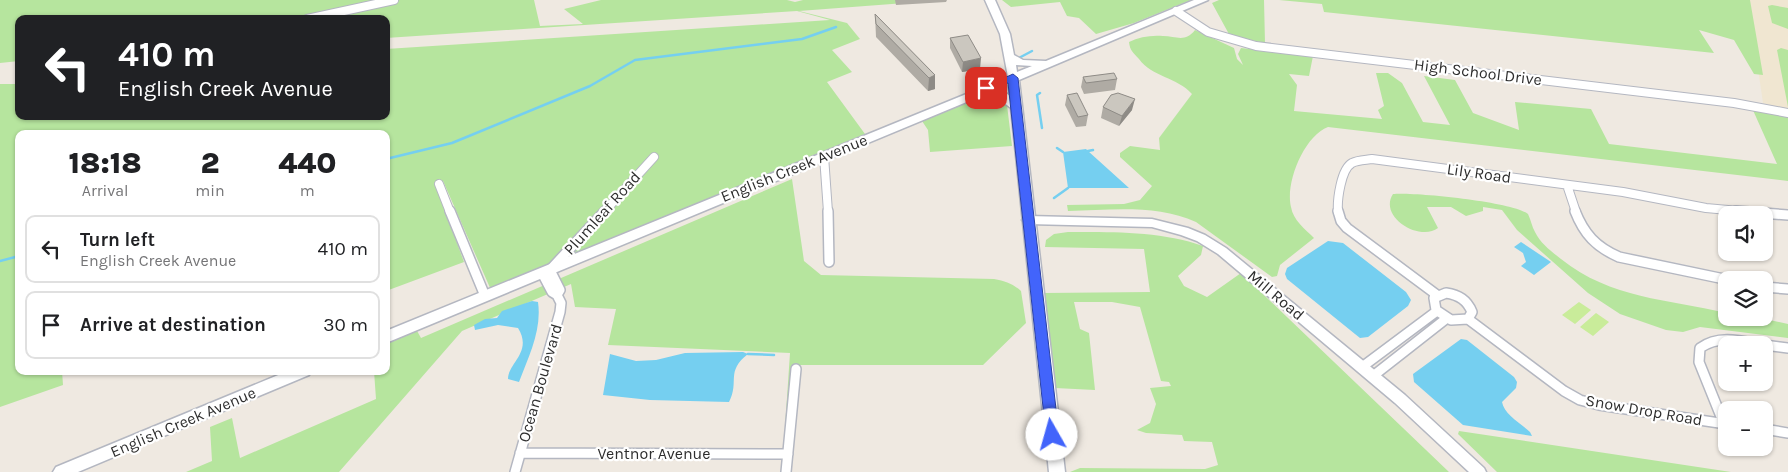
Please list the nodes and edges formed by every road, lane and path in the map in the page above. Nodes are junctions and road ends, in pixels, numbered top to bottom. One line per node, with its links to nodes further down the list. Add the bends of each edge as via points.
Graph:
1 (394, 0): 5 (street)
2 (990, 0): 6 (main road, via 1005,34)
3 (1203, 0): 4 (main road, English Creek Avenue)
4 (1176, 11): 7 (main road, English Creek Avenue); 11 (street, High School Drive, via 1208,32 1256,46 1743,104)
5 (325, 15)
6 (1009, 57): 7 (main road, via 1021,63); 8 (main road)
7 (1049, 63): 8 (main road, English Creek Avenue)
8 (1013, 78): 9 (main road, English Creek Avenue); 10 (main road)
9 (976, 92): 10 (main road, via 999,94); 13 (main road, English Creek Avenue)
10 (1016, 106): 17 (main road)
11 (1788, 113)
12 (654, 156): 19 (street, Plumleaf Road)
13 (824, 156): 18 (street); 19 (main road, English Creek Avenue)
14 (439, 184): 24 (street)
15 (1567, 185): 16 (street, Lily Road, via 1697,207); 20 (street, via 1585,234 1602,250 1619,257); 23 (street, Lily Road, via 1372,159 1351,164 1338,205 1340,220)
16 (1788, 215)
17 (1028, 220): 32 (street, Mill Road, via 1152,223 1201,238 1229,257); 45 (main road)
18 (829, 262)
19 (546, 271): 24 (main road, English Creek Avenue); 40 (street, Ocean Boulevard, via 552,292 561,303 560,312)
20 (1718, 278)
21 (1773, 288): 22 (street)
22 (1788, 290)
23 (1436, 295): 25 (street, via 1433,302); 27 (street, via 1452,294 1463,299 1472,312)
24 (485, 296): 28 (main road, English Creek Avenue)
25 (1437, 311): 26 (street); 32 (street)
26 (1447, 318): 27 (street, via 1459,322); 35 (street)
27 (1468, 319): 37 (street, Snow Drop Road, via 1580,400)
28 (390, 335)
29 (1718, 340): 36 (street, via 1706,343 1699,351 1702,370)
30 (1773, 346): 31 (street)
31 (1788, 348)
32 (1362, 367): 35 (street, Mill Road)
33 (796, 369): 41 (street)
34 (294, 375): 42 (main road, English Creek Avenue)
35 (1373, 376): 46 (street, Mill Road)
36 (1718, 408)
37 (1718, 423)
38 (1773, 431): 39 (street)
39 (1788, 433)
40 (520, 453): 41 (street, Ventnor Avenue); 43 (street, Ocean Boulevard)
41 (788, 454): 44 (street)
42 (61, 472)
43 (515, 472)
44 (786, 472)
45 (1056, 472)
46 (1479, 472)

